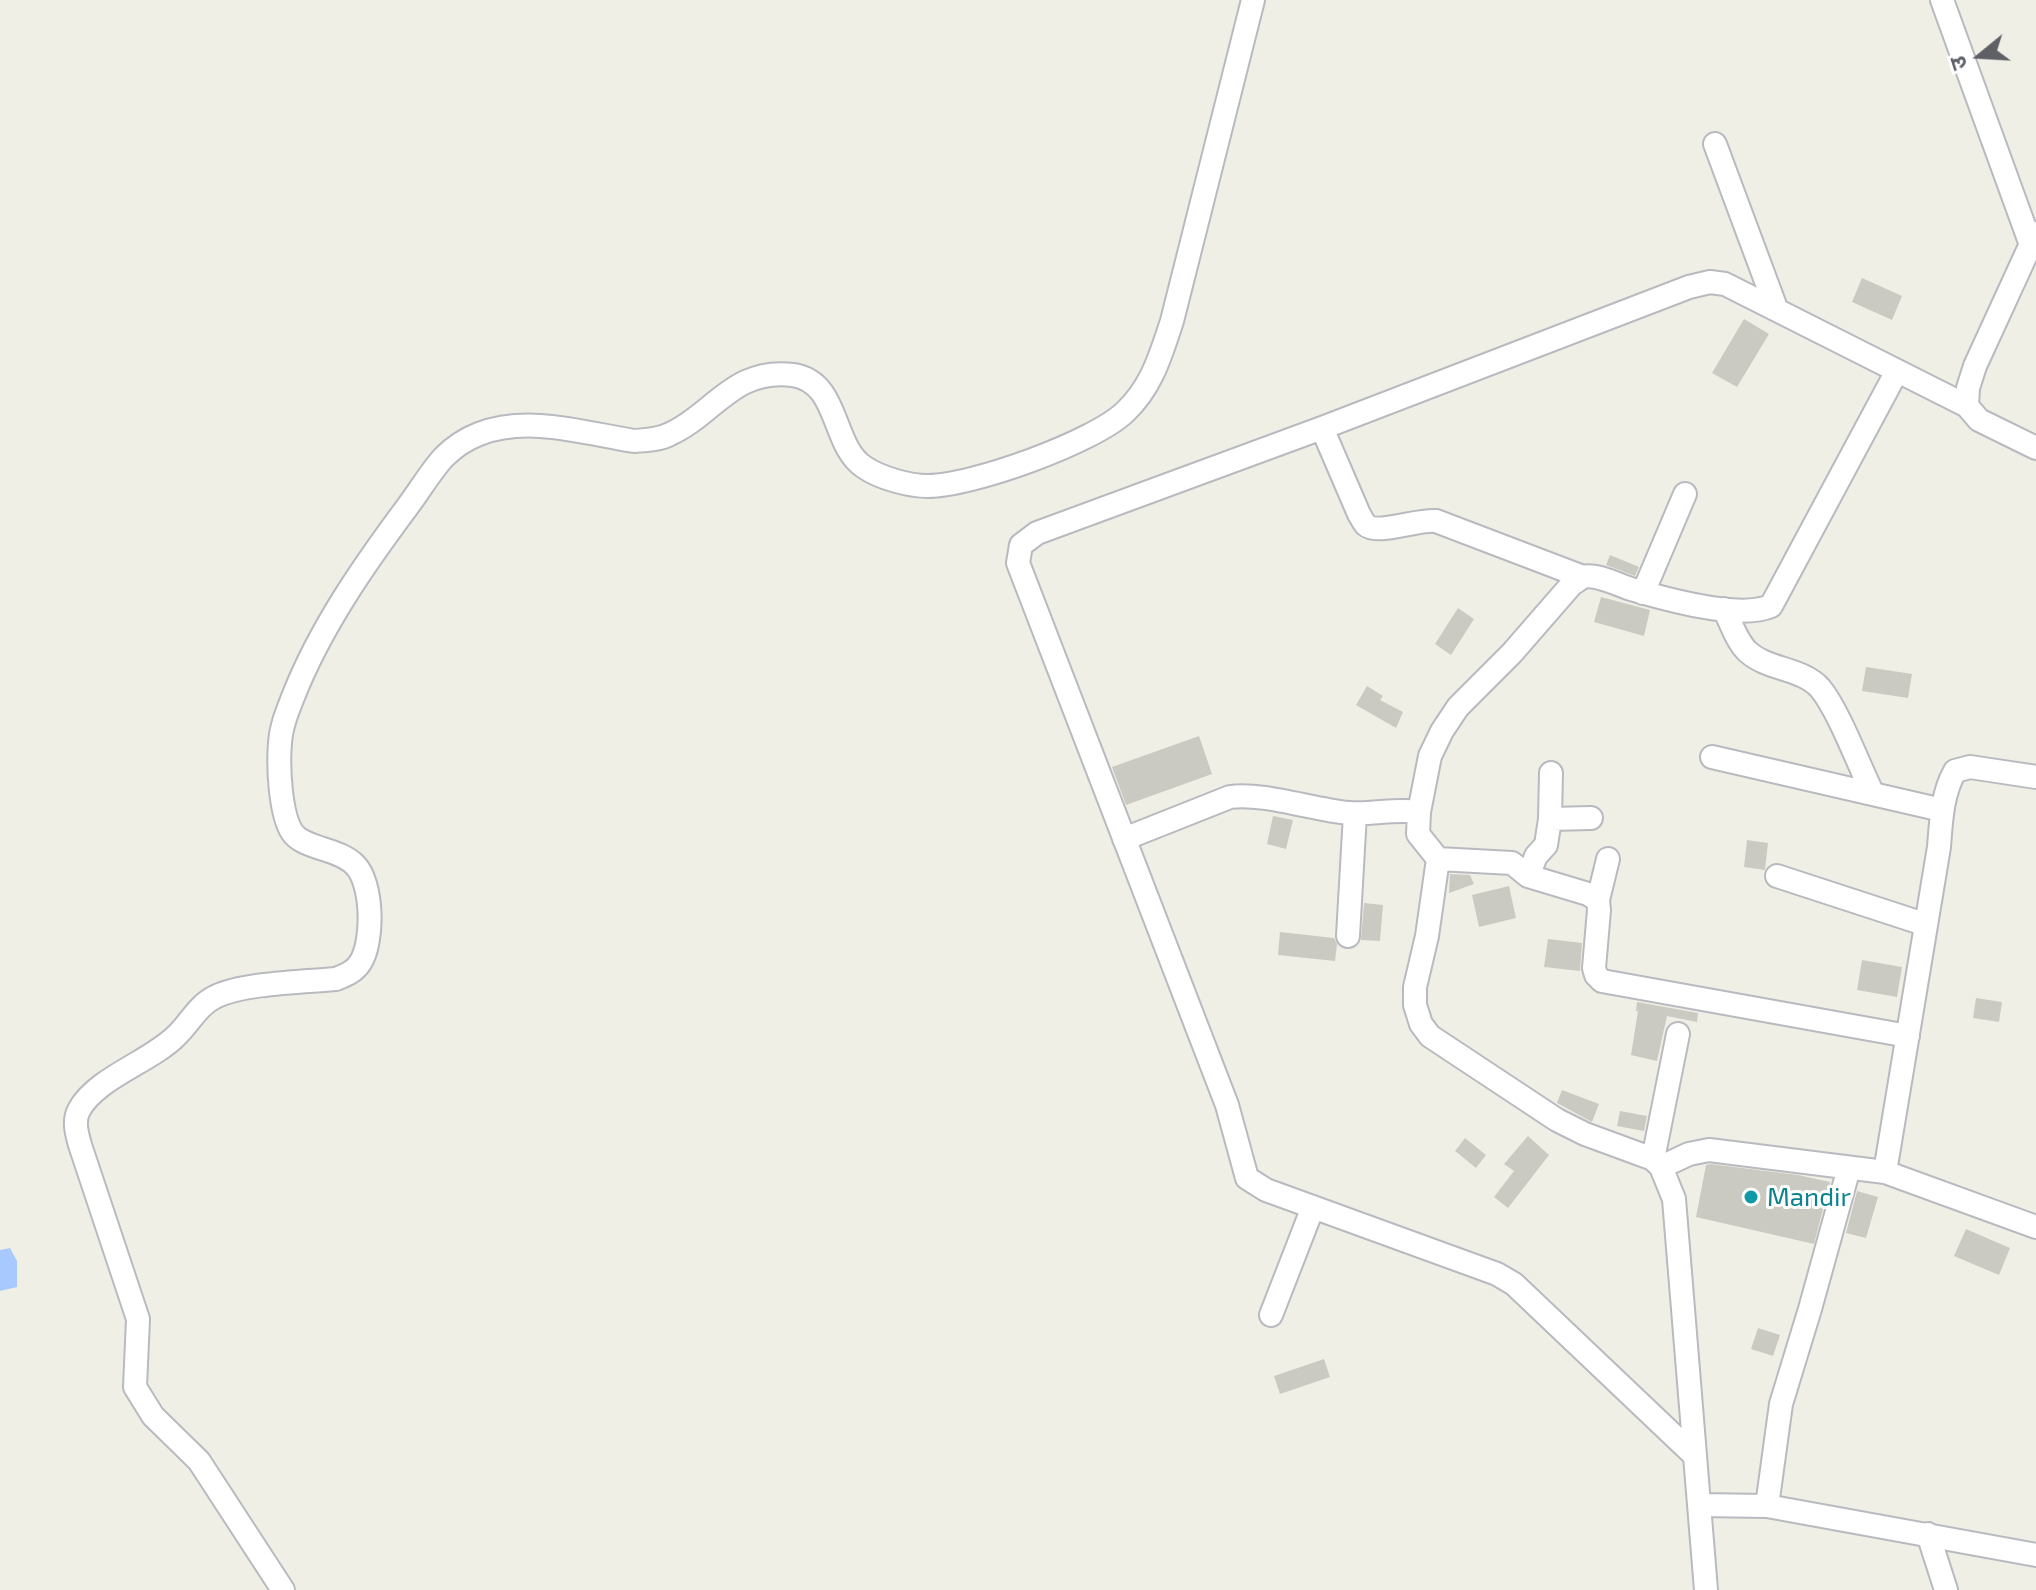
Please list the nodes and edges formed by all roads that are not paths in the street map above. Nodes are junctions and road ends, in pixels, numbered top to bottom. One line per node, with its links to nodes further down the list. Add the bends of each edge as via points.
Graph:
1 (1253, 0): 44 (street, via 1172,321 1157,365 1137,400 1109,425 1065,447 971,480 928,486 864,468 853,457 827,400 796,375 766,377 730,389 681,428 647,440 537,426 493,429 461,443 443,459 313,649 280,738 284,810 294,836 346,856 363,875 369,938 364,956 349,974 336,979 215,997 166,1045 98,1090 76,1114 138,1319 135,1387 153,1416 199,1461)
2 (1942, 0): 4 (street)
3 (1715, 144): 5 (street)
4 (2034, 239): 7 (street, via 1975,366)
5 (1776, 308): 6 (street); 8 (street, via 1725,284 1689,287)
6 (1897, 371): 7 (street); 13 (street, via 1771,606 1759,611)
7 (1967, 406): 9 (street, via 1979,420)
8 (1322, 428): 11 (street, via 1366,525 1376,529 1436,521); 23 (street, via 1037,533 1021,545 1018,563)
9 (2036, 448)
10 (1685, 494): 12 (street)
11 (1583, 577): 12 (street); 19 (street, via 1458,707 1430,756)
12 (1643, 593): 13 (street)
13 (1724, 609): 17 (street, via 1746,651 1819,686)
14 (1712, 757): 17 (street)
15 (1551, 773): 22 (street)
16 (2036, 777): 18 (street, via 1962,767 1951,779)
17 (1873, 794): 18 (street)
18 (1942, 810): 29 (street)
19 (1419, 812): 20 (street); 24 (street, via 1418,834)
20 (1355, 814): 23 (street, via 1245,795); 30 (street)
21 (1591, 818): 22 (street)
22 (1550, 819): 26 (street, via 1546,845)
23 (1124, 839): 36 (street, via 1227,1105 1247,1178)
24 (1438, 859): 26 (street, via 1512,863); 33 (street, via 1415,987 1421,1024 1439,1042 1557,1120)
25 (1608, 859): 28 (street)
26 (1528, 876): 28 (street)
27 (1777, 876): 29 (street)
28 (1598, 900): 32 (street, via 1594,968 1602,981)
29 (1924, 924): 32 (street)
30 (1348, 936)
31 (1678, 1034): 33 (street)
32 (1908, 1036): 35 (street)
33 (1657, 1163): 34 (street, via 1709,1150); 39 (street, via 1674,1199)
34 (1849, 1168): 35 (street); 41 (street, via 1781,1404)
35 (1885, 1172): 37 (street)
36 (1313, 1207): 38 (street); 39 (street, via 1514,1284)
37 (2036, 1227)
38 (1271, 1315)
39 (1693, 1454): 40 (street)
40 (1700, 1505): 41 (street); 45 (street)
41 (1767, 1506): 42 (street)
42 (1928, 1534): 43 (street); 46 (street)
43 (2036, 1555)
44 (283, 1590)
45 (1706, 1590)
46 (1946, 1590)

